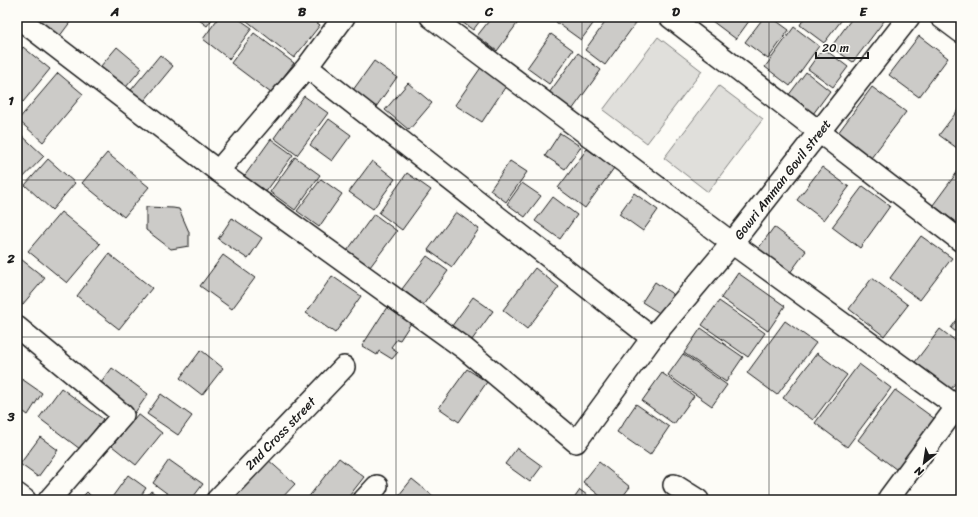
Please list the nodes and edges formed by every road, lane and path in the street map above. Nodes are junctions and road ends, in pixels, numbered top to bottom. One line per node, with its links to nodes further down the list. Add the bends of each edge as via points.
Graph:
1 (17, 17): 10 (street)
2 (344, 17): 8 (street)
3 (431, 17): 12 (street)
4 (670, 17): 9 (street)
5 (909, 17): 9 (street, Gowri Amman Govil street)
6 (941, 17): 7 (street)
7 (961, 32)
8 (307, 67): 10 (street); 14 (street)
9 (819, 132): 11 (street); 12 (street, Gowri Amman Govil street)
10 (218, 172): 14 (street, Gowri Amman Govil street, via 465,349 576,442)
11 (961, 241)
12 (732, 243): 14 (street, Gowri Amman Govil street); 16 (street)
13 (17, 327): 21 (street, via 123,415)
14 (652, 338)
15 (344, 367): 22 (street, 2nd Cross street)
16 (959, 404): 19 (street)
17 (674, 484): 23 (street)
18 (17, 494): 20 (street)
19 (889, 498)
20 (24, 500)
21 (49, 500)
22 (217, 500)
23 (698, 500)

